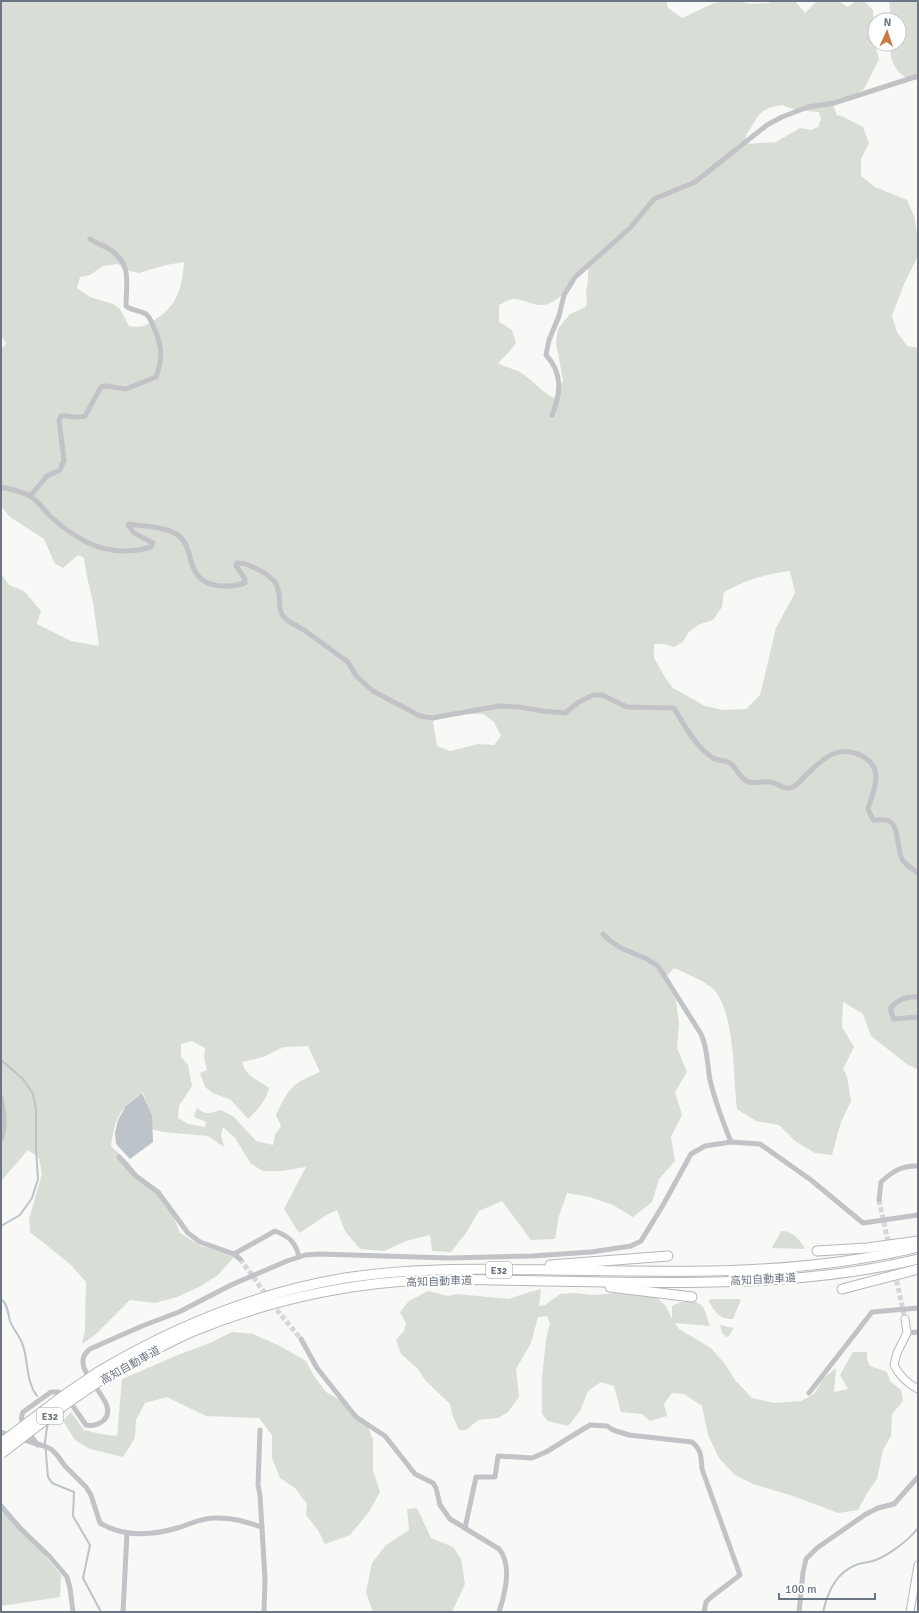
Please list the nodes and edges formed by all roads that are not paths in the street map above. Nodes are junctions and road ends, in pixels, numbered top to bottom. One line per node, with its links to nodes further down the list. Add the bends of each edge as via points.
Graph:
1 (918, 76): 3 (street, via 834,103 808,107 782,117 767,125 696,182 654,199 630,228 575,277 564,295 546,355 559,380 560,391)
2 (90, 239): 5 (street, via 112,251 123,261 126,268 126,306 130,310 147,315 151,320 161,347 160,368 156,377 126,389 101,387 85,416 61,416 59,420 64,460 60,470 47,476)
3 (552, 415)
4 (1, 487): 5 (street)
5 (30, 496): 6 (street, via 75,535 93,545 112,551 151,547 153,543 134,533 129,524 162,529 178,536 184,541 199,578 210,584 235,586 245,583 237,564 246,564 266,574 276,583 280,609 288,622 304,630 348,662 356,676 373,691 420,716 432,718 499,706 565,713 593,695 602,695 627,707 674,708 693,738 713,758 730,762 744,780 750,783 772,782 791,788 799,784 818,764 832,754 840,751 851,752 865,758 876,773 876,784 868,809 873,820 892,822 901,857 906,865)
6 (918, 873)
7 (603, 934): 12 (street, via 621,948 658,966 701,1034 707,1049 715,1099)
8 (918, 996): 9 (street, via 905,997 891,1007 894,1019)
9 (918, 1017)
10 (1, 1098): 11 (street, via 4,1132)
11 (1, 1140)
12 (731, 1142): 16 (street, via 760,1144 811,1180 863,1223); 22 (street, via 705,1146 691,1154 641,1241 631,1246 532,1256 449,1258 319,1254)
13 (119, 1157): 20 (street, via 136,1176 158,1192 188,1233 200,1242)
14 (918, 1166): 15 (street, via 902,1167 881,1182)
15 (879, 1200)
16 (918, 1215)
17 (918, 1241): 19 (highway)
18 (918, 1248): 25 (highway, 高知自動車道 / E32, via 818,1265 765,1269 684,1272)
19 (817, 1251)
20 (234, 1254): 22 (street, via 275,1231 292,1240); 23 (street)
21 (668, 1256): 25 (highway)
22 (299, 1257): 41 (street, via 231,1285 179,1312 84,1353 82,1364 106,1405 106,1418 97,1424 86,1425 66,1396 52,1392 22,1415 22,1424)
23 (240, 1259)
24 (918, 1259): 27 (highway, 高知自動車道 / E32, via 863,1269 772,1279 656,1282)
25 (476, 1269): 35 (highway, 高知自動車道 / E32, via 345,1278 262,1298 191,1323 156,1339)
26 (918, 1270): 28 (highway)
27 (477, 1280): 29 (highway, via 604,1286); 35 (highway, 高知自動車道 / E32, via 394,1282 348,1288 266,1306 195,1331)
28 (842, 1288)
29 (692, 1297)
30 (918, 1308): 37 (street, via 872,1312)
31 (905, 1319): 33 (street)
32 (918, 1332): 33 (street)
33 (907, 1333): 36 (street, via 894,1365 899,1374)
34 (301, 1339): 46 (street, via 317,1368 344,1403 359,1419 385,1436 415,1474 433,1483 444,1512)
35 (100, 1376): 40 (highway, 高知自動車道 / E32, bridge, via 42,1411); 42 (highway, 高知自動車道 / E32, bridge)
36 (918, 1390)
37 (809, 1393)
38 (260, 1430): 45 (street, via 258,1485)
39 (1, 1432): 41 (street)
40 (1, 1443)
41 (38, 1445): 47 (street, via 57,1455 86,1487 100,1522)
42 (1, 1454)
43 (918, 1477): 54 (street, via 894,1504 866,1514 817,1548 806,1559)
44 (1, 1506): 49 (street, via 68,1577)
45 (262, 1527): 47 (street, via 236,1519 213,1518 166,1531); 51 (street, via 266,1579)
46 (465, 1528): 52 (street, via 499,1549 505,1558 505,1585); 53 (street, via 476,1477 495,1477 498,1456 532,1458 590,1425 607,1426 629,1435 692,1442 701,1454 702,1469 740,1575 706,1602)
47 (127, 1533): 50 (street)
48 (918, 1565): 55 (street)
49 (73, 1612)
50 (123, 1612)
51 (264, 1612)
52 (499, 1612)
53 (704, 1612)
54 (799, 1612)
55 (910, 1612)

